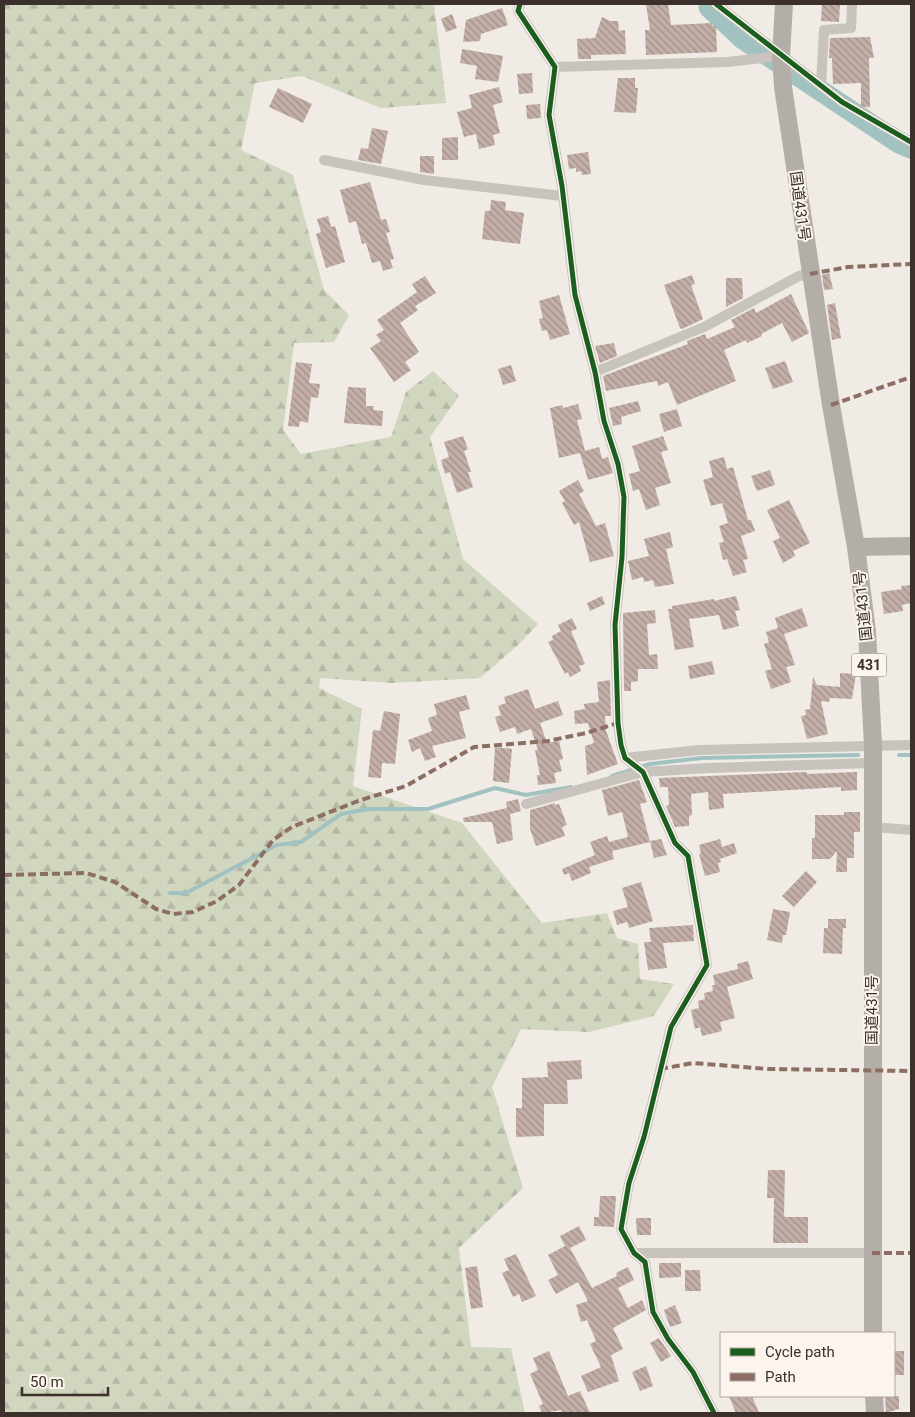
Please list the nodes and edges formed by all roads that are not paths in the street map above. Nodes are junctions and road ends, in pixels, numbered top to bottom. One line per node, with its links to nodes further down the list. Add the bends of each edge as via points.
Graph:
1 (520, 4): 6 (street, via 518,11)
2 (716, 4): 5 (street)
3 (784, 4): 5 (highway, 国道431号 / 431)
4 (852, 4): 7 (street, via 851,28 824,30)
5 (781, 56): 6 (street, via 727,62); 7 (street); 11 (highway, 国道431号 / 431)
6 (555, 68): 10 (street, via 549,115)
7 (822, 86): 8 (street, via 842,102)
8 (911, 142)
9 (324, 160): 10 (street, via 424,180)
10 (562, 196): 12 (street, via 575,294)
11 (810, 274): 12 (street, via 800,276 704,327); 14 (highway, 国道431号 / 431)
12 (595, 372): 17 (street, via 624,497 615,625 618,723)
13 (911, 546): 14 (highway)
14 (856, 547): 16 (highway, 国道431号 / 431, via 866,631)
15 (911, 745): 16 (street)
16 (873, 746): 17 (street, via 699,750); 18 (highway, 国道431号 / 431)
17 (625, 758): 19 (street)
18 (872, 764): 19 (street); 21 (highway, 国道431号 / 431)
19 (643, 772): 20 (street); 23 (street, via 675,843 688,856 707,966 671,1027 629,1183 621,1229)
20 (526, 804)
21 (872, 827): 22 (street); 24 (highway, 国道431号 / 431)
22 (911, 830)
23 (634, 1253): 24 (street); 27 (street, via 645,1262 653,1312)
24 (872, 1253): 25 (highway, 国道431号 / 431)
25 (873, 1332)
26 (874, 1397): 28 (highway)
27 (714, 1413)
28 (875, 1413)

